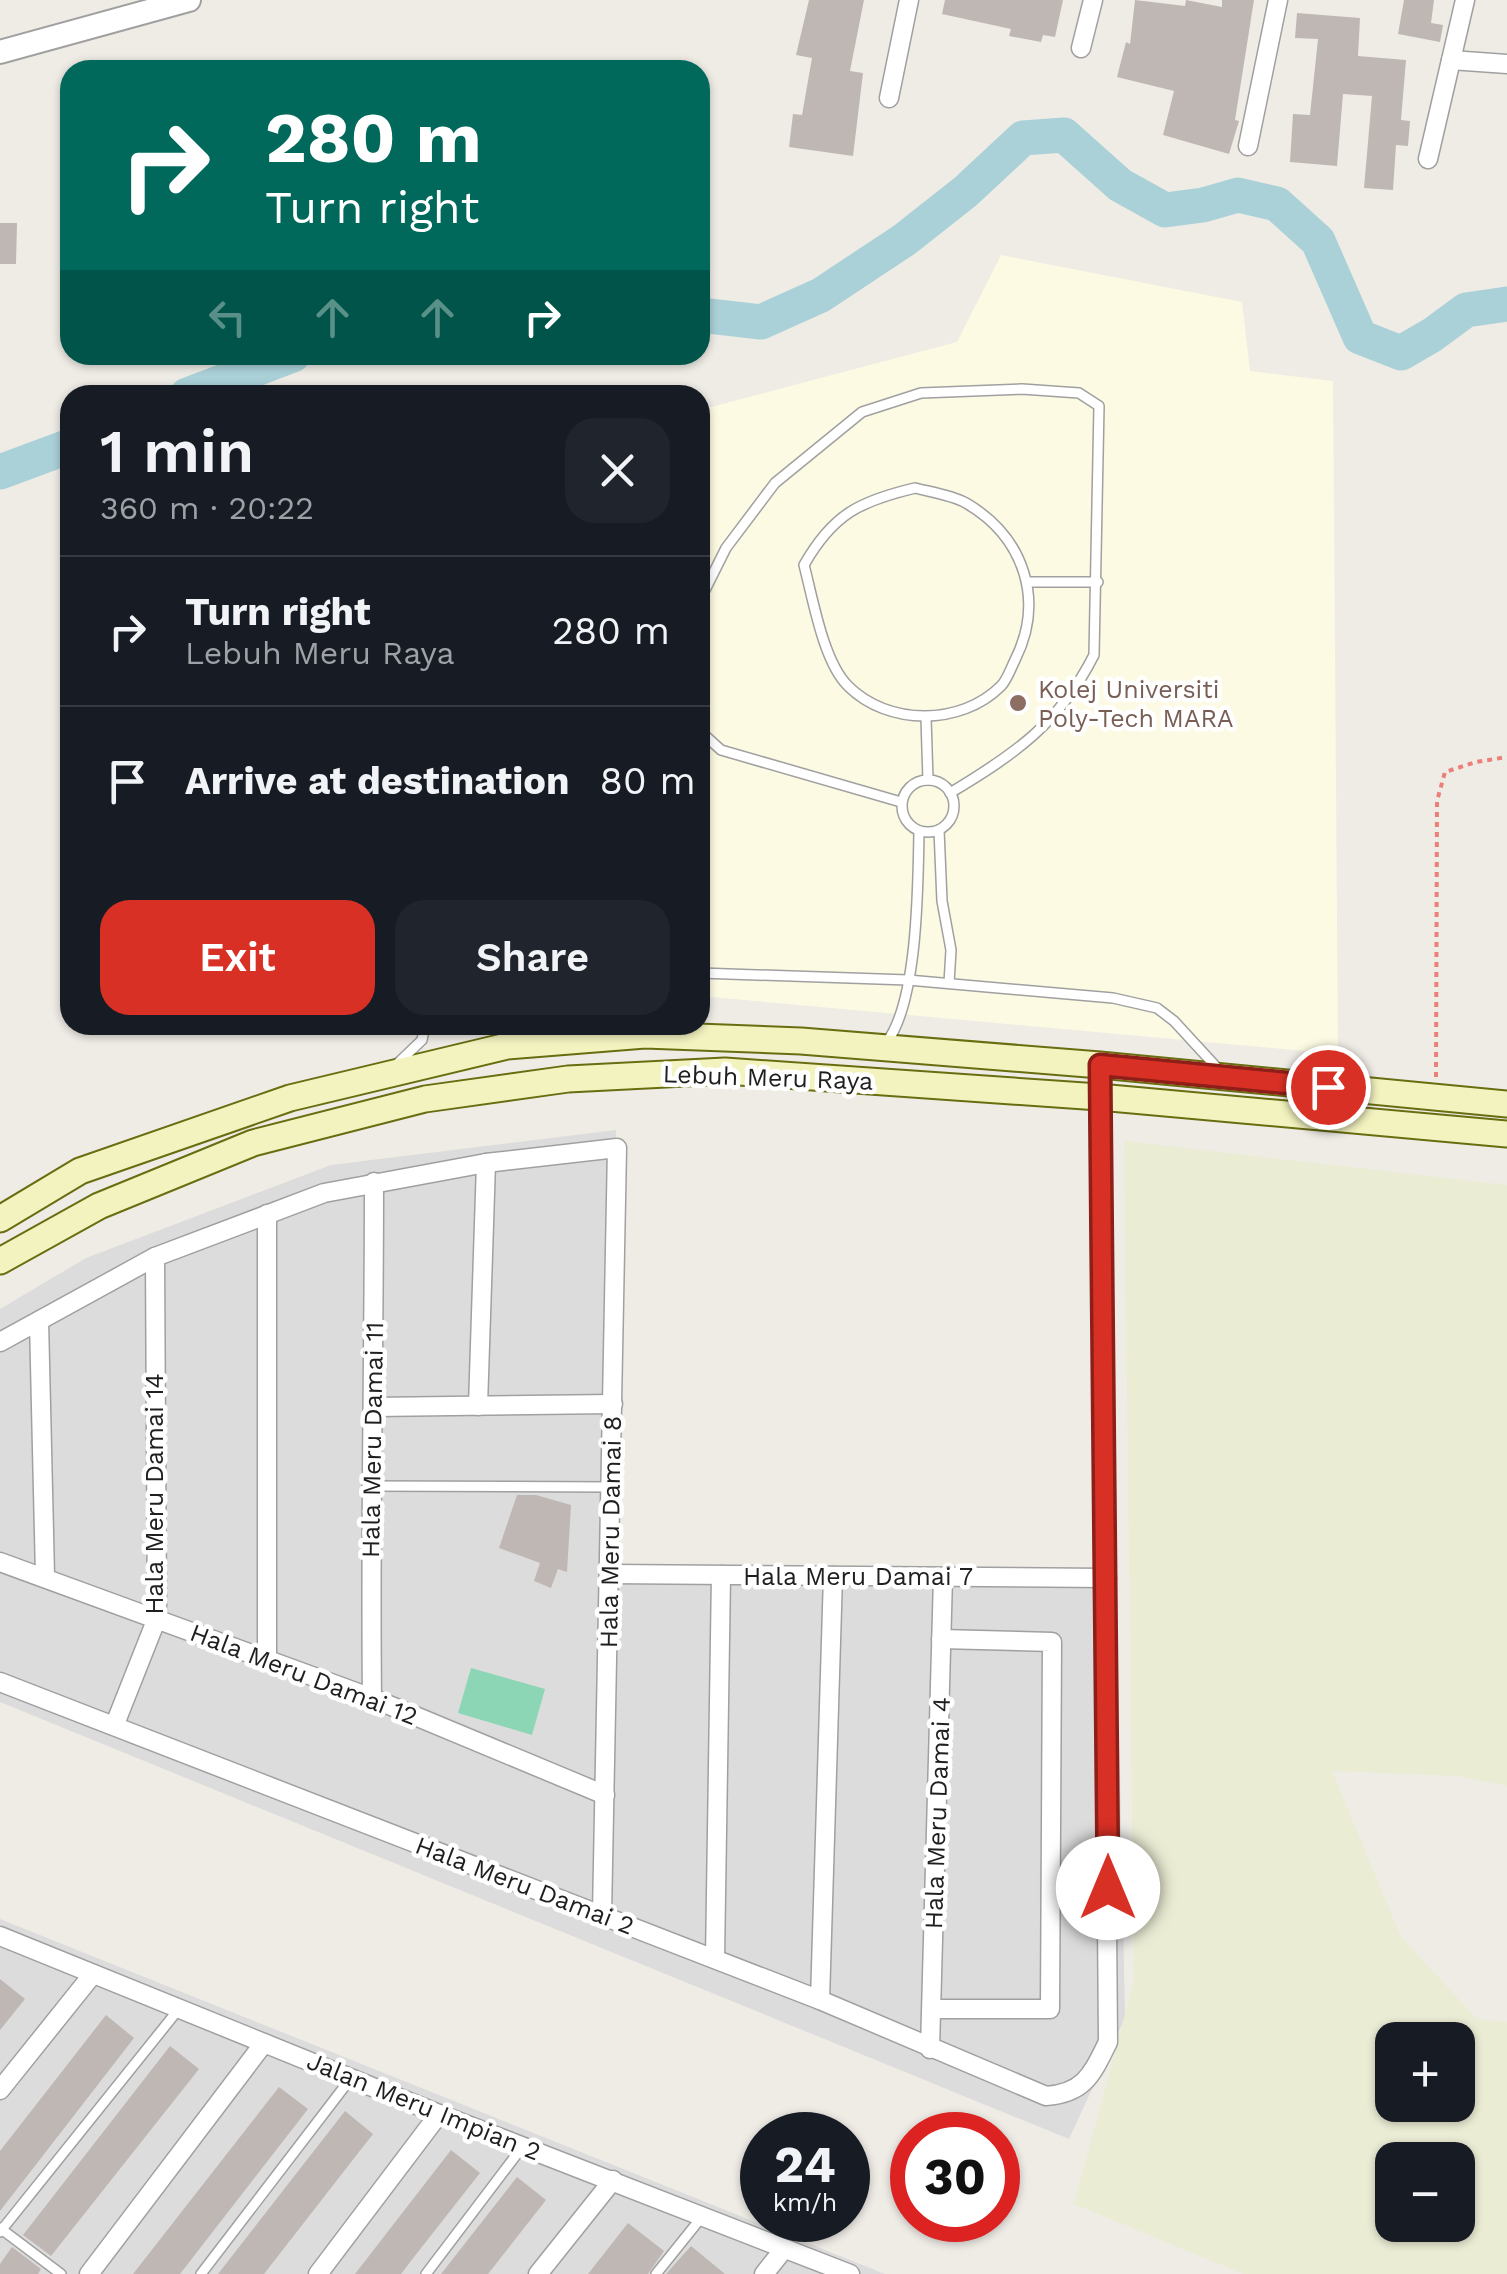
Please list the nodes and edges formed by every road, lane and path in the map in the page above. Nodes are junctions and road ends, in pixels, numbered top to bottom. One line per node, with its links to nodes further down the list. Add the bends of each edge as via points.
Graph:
1 (188, 0): 7 (street)
2 (909, 0): 10 (street)
3 (1093, 0): 6 (street)
4 (1278, 0): 11 (street)
5 (1465, 0): 8 (street)
6 (1082, 48)
7 (0, 52)
8 (1452, 60): 9 (street); 12 (street)
9 (1507, 64)
10 (890, 98)
11 (1248, 146)
12 (1428, 159)
13 (710, 580): 15 (lane, via 775,483 862,412 920,393 1022,389 1079,394 1099,406)
14 (1028, 582): 15 (lane); 16 (lane, via 1026,638 1002,685 969,708); 16 (lane, via 1010,539 965,502 916,488 870,499 822,534 804,565 824,644 848,686 889,711)
15 (1098, 582): 20 (lane, via 1094,655 1079,684 1051,721)
16 (926, 718): 19 (lane)
17 (710, 740): 21 (lane, via 721,750)
18 (1507, 757): 34 (path, via 1444,772 1437,801 1438,1069)
19 (928, 780): 20 (lane); 21 (lane)
20 (950, 794): 22 (lane, via 954,810)
21 (901, 802): 23 (lane)
22 (939, 830): 23 (lane); 26 (lane)
23 (919, 831): 25 (lane)
24 (710, 973): 25 (lane)
25 (908, 980): 26 (lane); 30 (lane, via 899,1024)
26 (949, 984): 33 (lane, via 1157,1008)
27 (423, 1035): 32 (lane)
28 (585, 1035): 32 (main road, Lebuh Meru Raya)
29 (646, 1035): 30 (main road, Lebuh Meru Raya)
30 (882, 1048): 31 (main road, Lebuh Meru Raya)
31 (1100, 1065): 33 (main road, Lebuh Meru Raya); 35 (street)
32 (387, 1074): 41 (main road, Lebuh Meru Raya, via 290,1098 80,1170)
33 (1225, 1077): 34 (main road, Lebuh Meru Raya)
34 (1432, 1096): 36 (main road, Lebuh Meru Raya)
35 (1099, 1097): 37 (main road, Lebuh Meru Raya); 43 (main road, Lebuh Meru Raya, via 725,1071 568,1079 425,1098 253,1142 99,1206); 57 (street)
36 (1507, 1104)
37 (1507, 1134)
38 (486, 1163): 39 (street); 46 (street, Hala Meru Damai 8, via 618,1148); 48 (street)
39 (374, 1182): 40 (street); 47 (street, Hala Meru Damai 11)
40 (267, 1214): 42 (street); 60 (street)
41 (0, 1219)
42 (154, 1257): 44 (street); 58 (street, Hala Meru Damai 14)
43 (0, 1261)
44 (39, 1320): 45 (street); 54 (street)
45 (0, 1342)
46 (612, 1404): 48 (street); 50 (street, Hala Meru Damai 8)
47 (374, 1406): 48 (street); 49 (street, Hala Meru Damai 11)
48 (478, 1406)
49 (370, 1486): 50 (lane); 62 (street, Hala Meru Damai 11)
50 (611, 1488): 52 (street, Hala Meru Damai 8)
51 (0, 1562): 54 (street, Hala Meru Damai 12)
52 (609, 1574): 53 (street, Hala Meru Damai 7); 64 (street, Hala Meru Damai 8)
53 (722, 1575): 55 (street, Hala Meru Damai 7); 67 (street)
54 (46, 1576): 58 (street, Hala Meru Damai 12)
55 (833, 1576): 56 (street, Hala Meru Damai 7); 69 (street)
56 (943, 1577): 57 (street, Hala Meru Damai 7); 59 (street, Hala Meru Damai 4)
57 (1107, 1578): 73 (street, Hala Meru Damai 2, via 1108,2042 1076,2091 1046,2096)
58 (158, 1618): 60 (street, Hala Meru Damai 12); 63 (street, Hala Meru Damai 14)
59 (942, 1639): 70 (street, Hala Meru Damai 4); 70 (street, via 1052,1642 1050,2009)
60 (267, 1659): 62 (street, Hala Meru Damai 12)
61 (0, 1682): 63 (street, Hala Meru Damai 2)
62 (372, 1698): 64 (street, Hala Meru Damai 12)
63 (115, 1724): 65 (street, Hala Meru Damai 2)
64 (606, 1795): 65 (street, Hala Meru Damai 8)
65 (602, 1915): 67 (street, Hala Meru Damai 2)
66 (1, 1938): 68 (street, Jalan Meru Impian 2)
67 (715, 1959): 69 (street, Hala Meru Damai 2)
68 (93, 1974): 71 (street, Jalan Meru Impian 2); 75 (street)
69 (820, 2000): 73 (street, Hala Meru Damai 2)
70 (932, 2009): 73 (street, Hala Meru Damai 4)
71 (178, 2010): 72 (street, Jalan Meru Impian 2); 80 (lane)
72 (264, 2043): 74 (street, Jalan Meru Impian 2); 82 (street)
73 (930, 2050)
74 (351, 2078): 76 (street, Jalan Meru Impian 2); 84 (lane)
75 (0, 2090)
76 (440, 2114): 77 (street, Jalan Meru Impian 2); 85 (street)
77 (523, 2146): 78 (street, Jalan Meru Impian 2); 86 (lane)
78 (612, 2180): 79 (street, Jalan Meru Impian 2); 87 (street)
79 (704, 2215): 81 (street, Jalan Meru Impian 2); 88 (lane)
80 (1, 2230): 83 (lane)
81 (784, 2249): 89 (street); 90 (street, Jalan Meru Impian 2)
82 (91, 2273)
83 (61, 2274)
84 (201, 2274)
85 (318, 2274)
86 (426, 2274)
87 (538, 2274)
88 (656, 2274)
89 (764, 2274)
90 (850, 2274)

